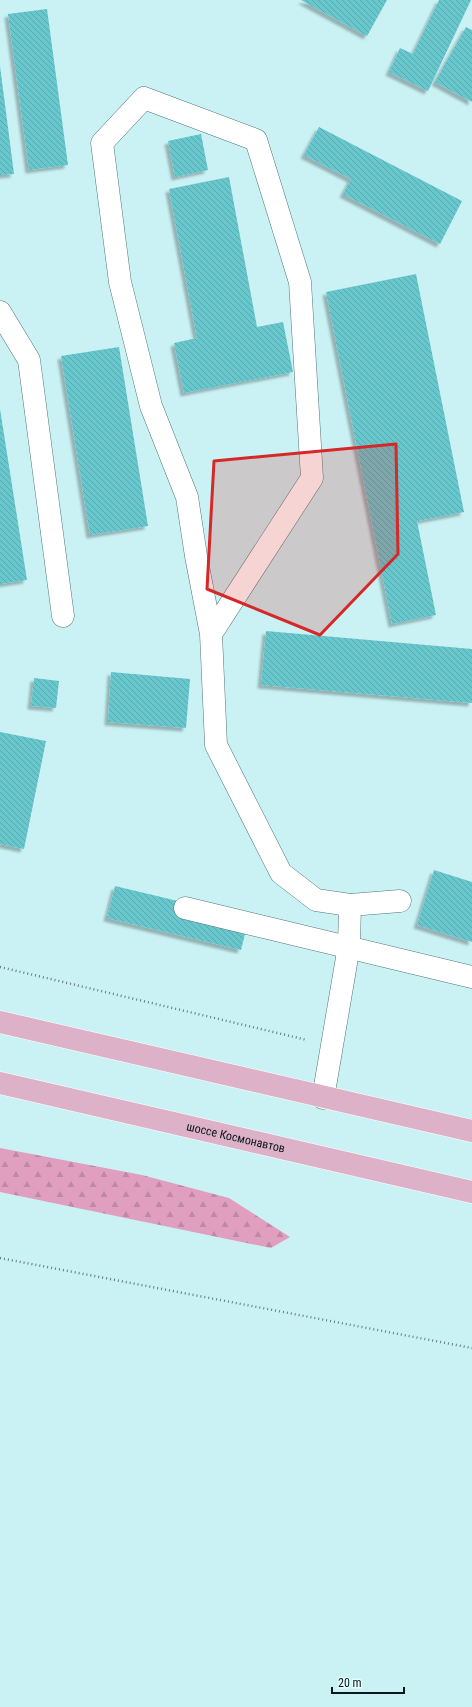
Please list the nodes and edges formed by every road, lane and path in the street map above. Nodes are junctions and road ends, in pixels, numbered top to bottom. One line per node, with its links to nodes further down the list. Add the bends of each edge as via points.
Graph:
1 (0, 312): 2 (street, via 29,360)
2 (63, 616)
3 (211, 634): 3 (street, via 312,478 300,282 256,140 144,98 102,143 120,282 151,406 187,497); 5 (street, via 216,745 281,873 316,900)
4 (400, 901): 5 (street)
5 (350, 905): 7 (street)
6 (185, 908): 7 (street)
7 (349, 946): 9 (street); 13 (street)
8 (0, 966): 11 (path)
9 (472, 977)
10 (0, 1022): 13 (main road)
11 (307, 1040)
12 (0, 1083): 15 (main road, шоссе Космонавтов)
13 (323, 1098): 14 (main road)
14 (472, 1131)
15 (472, 1192)
16 (0, 1258): 17 (path)
17 (472, 1348)

